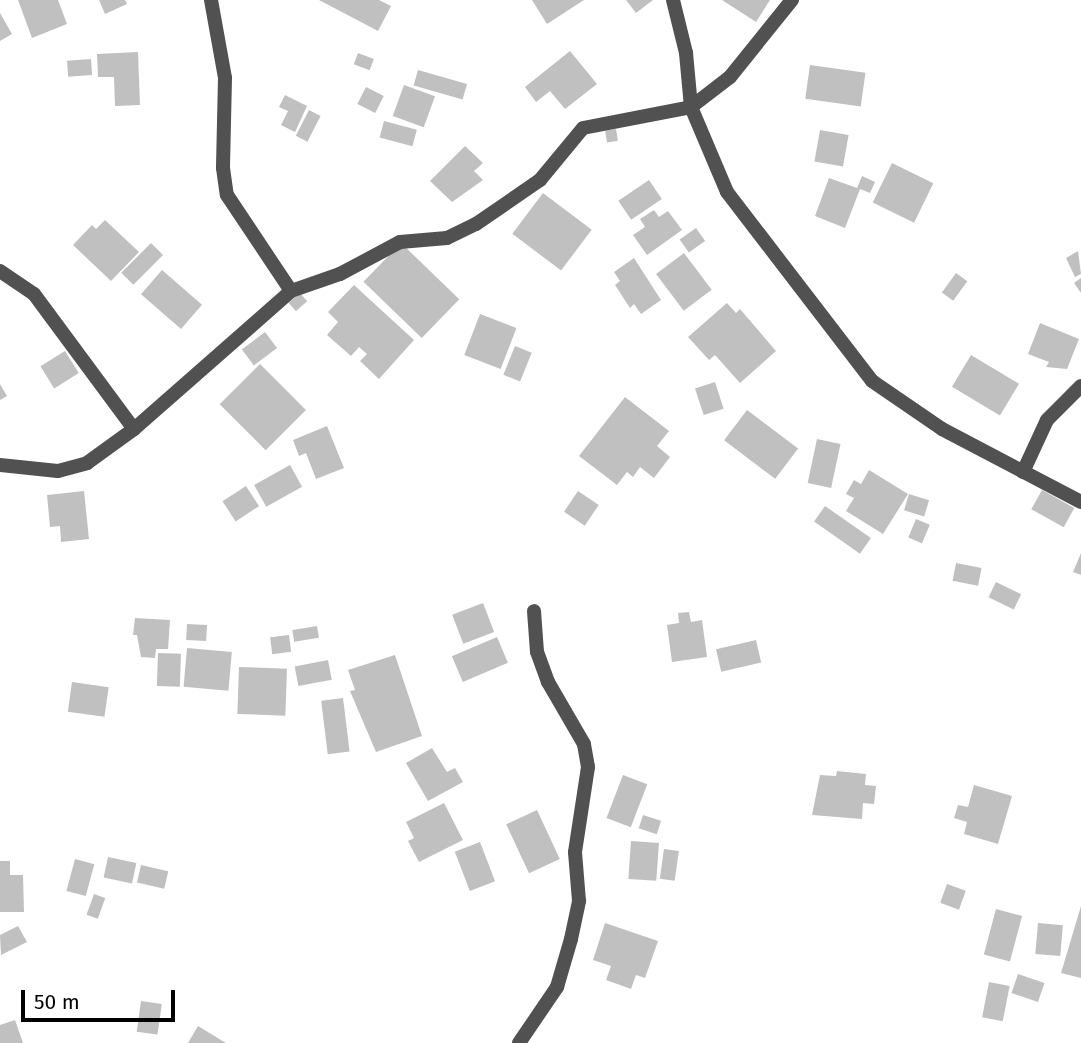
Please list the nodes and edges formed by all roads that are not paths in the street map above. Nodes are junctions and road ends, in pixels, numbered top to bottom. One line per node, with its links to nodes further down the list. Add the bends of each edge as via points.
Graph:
1 (211, 0): 6 (street, via 225,78 223,168 227,195)
2 (673, 0): 4 (street, via 686,53)
3 (792, 0): 4 (street, via 730,77)
4 (691, 107): 6 (street, via 583,128 540,180 477,224 447,238 400,243 340,274); 10 (street, via 727,192 872,381 942,429)
5 (0, 271): 8 (street, via 34,294)
6 (291, 291): 8 (street)
7 (1081, 386): 10 (street, via 1047,420)
8 (134, 429): 9 (street, via 87,463 58,471)
9 (0, 465)
10 (1023, 472): 11 (street)
11 (1081, 502)
12 (534, 611): 13 (street, via 537,652 548,682 584,744 588,767 575,852 579,901 571,939 558,987)
13 (519, 1043)

